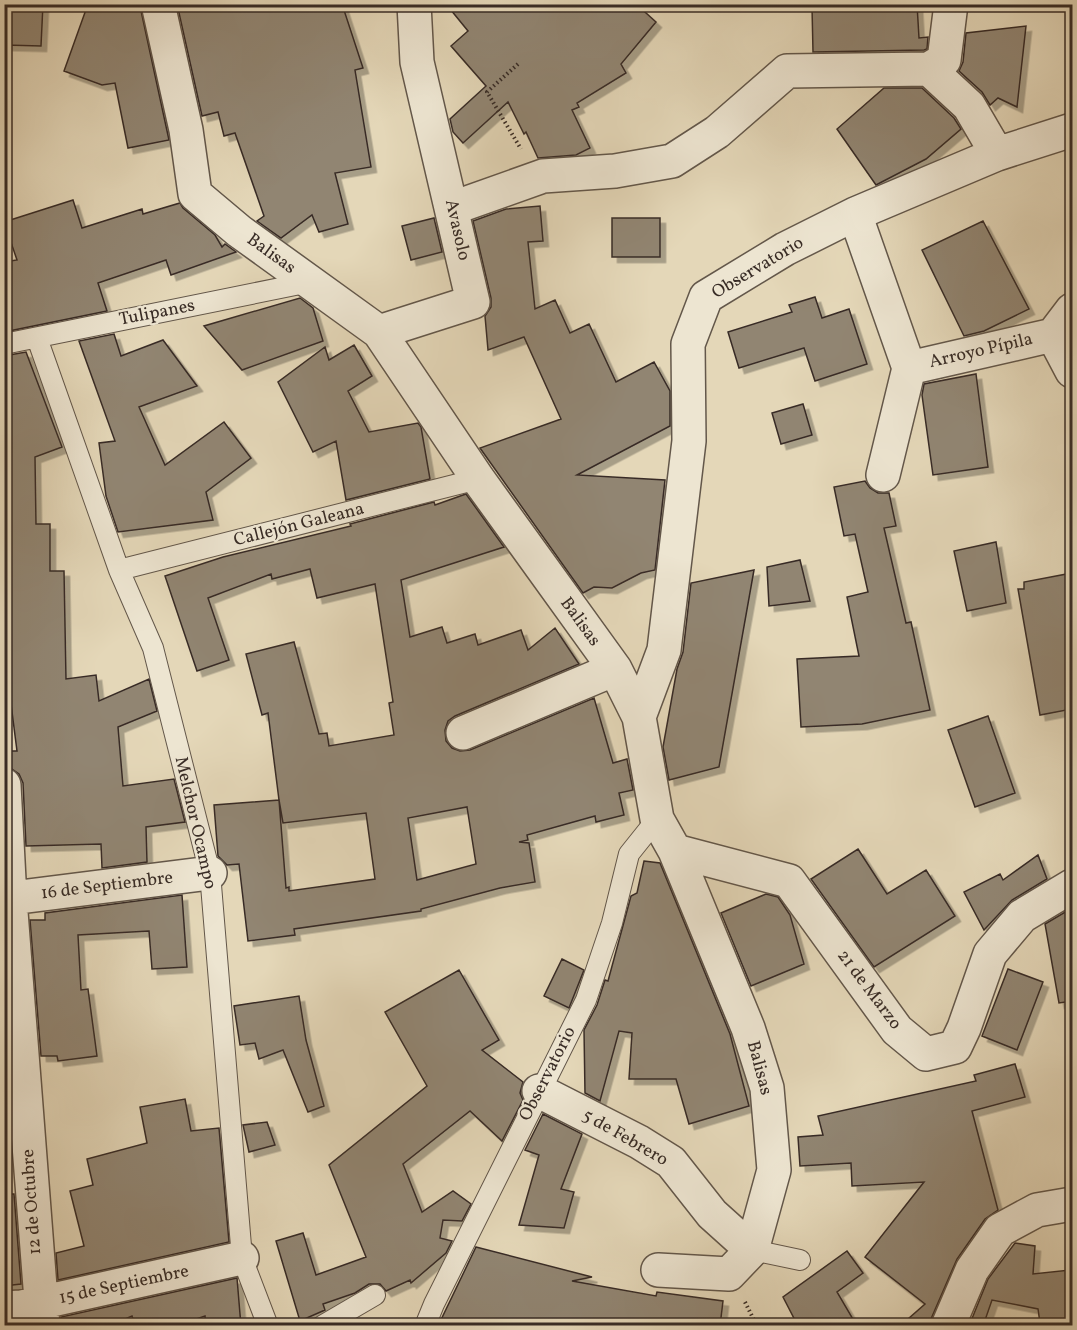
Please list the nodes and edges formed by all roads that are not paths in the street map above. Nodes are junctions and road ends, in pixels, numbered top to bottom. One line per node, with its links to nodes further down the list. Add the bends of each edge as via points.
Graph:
1 (158, 4): 9 (street, Balisas, via 186,130 195,194)
2 (414, 4): 7 (street, Avasolo, via 417,62)
3 (951, 4): 4 (street, via 944,60)
4 (929, 69): 6 (street, via 969,106); 7 (street, via 787,71 717,132 672,161 615,171 543,176)
5 (1072, 130): 6 (street, Observatorio)
6 (998, 154): 8 (street, Observatorio)
7 (453, 207): 11 (street, Avasolo, via 473,302)
8 (855, 214): 14 (street); 20 (street, Observatorio, via 785,249 706,297 687,344 688,441 664,650)
9 (310, 282): 11 (street, Balisas); 12 (lane, Tulipanes)
10 (1063, 322): 14 (street, Arroyo Pípila); 15 (street)
11 (379, 332): 17 (street, Balisas)
12 (38, 338): 13 (lane, Tulipanes); 18 (lane, Melchor Ocampo)
13 (4, 344)
14 (909, 368): 16 (street)
15 (1072, 370)
16 (883, 475)
17 (478, 479): 18 (lane, Callejón Galeana); 19 (street, Balisas)
18 (119, 570): 25 (lane, Melchor Ocampo, via 153,648)
19 (615, 669): 20 (street, Balisas); 21 (street)
20 (639, 717): 23 (street, Balisas)
21 (463, 733)
22 (4, 785): 27 (street, 12 de Octubre)
23 (657, 819): 24 (street, Balisas); 28 (lane, Observatorio, via 629,854 612,923 586,1000)
24 (675, 851): 26 (street, 21 de Marzo, via 789,881 897,1030 926,1054 955,1047 990,954 1022,916); 30 (street, Balisas, via 748,1028 767,1088 774,1170)
25 (210, 873): 27 (street, 16 de Septiembre); 31 (lane, Melchor Ocampo)
26 (1072, 886)
27 (7, 899): 36 (street, 12 de Octubre)
28 (539, 1090): 30 (street, 5 de Febrero, via 671,1162 712,1214); 39 (lane, Observatorio)
29 (1072, 1204): 40 (street, via 1037,1210 1000,1230 972,1270)
30 (752, 1250): 32 (lane); 33 (street, Balisas, via 729,1274)
31 (242, 1258): 36 (street, 15 de Septiembre); 37 (lane, Melchor Ocampo)
32 (800, 1260)
33 (658, 1270)
34 (375, 1295): 38 (lane)
35 (4, 1308): 36 (street, 15 de Septiembre, via 21,1307)
36 (42, 1314)
37 (268, 1326)
38 (322, 1326)
39 (425, 1326)
40 (948, 1326)

